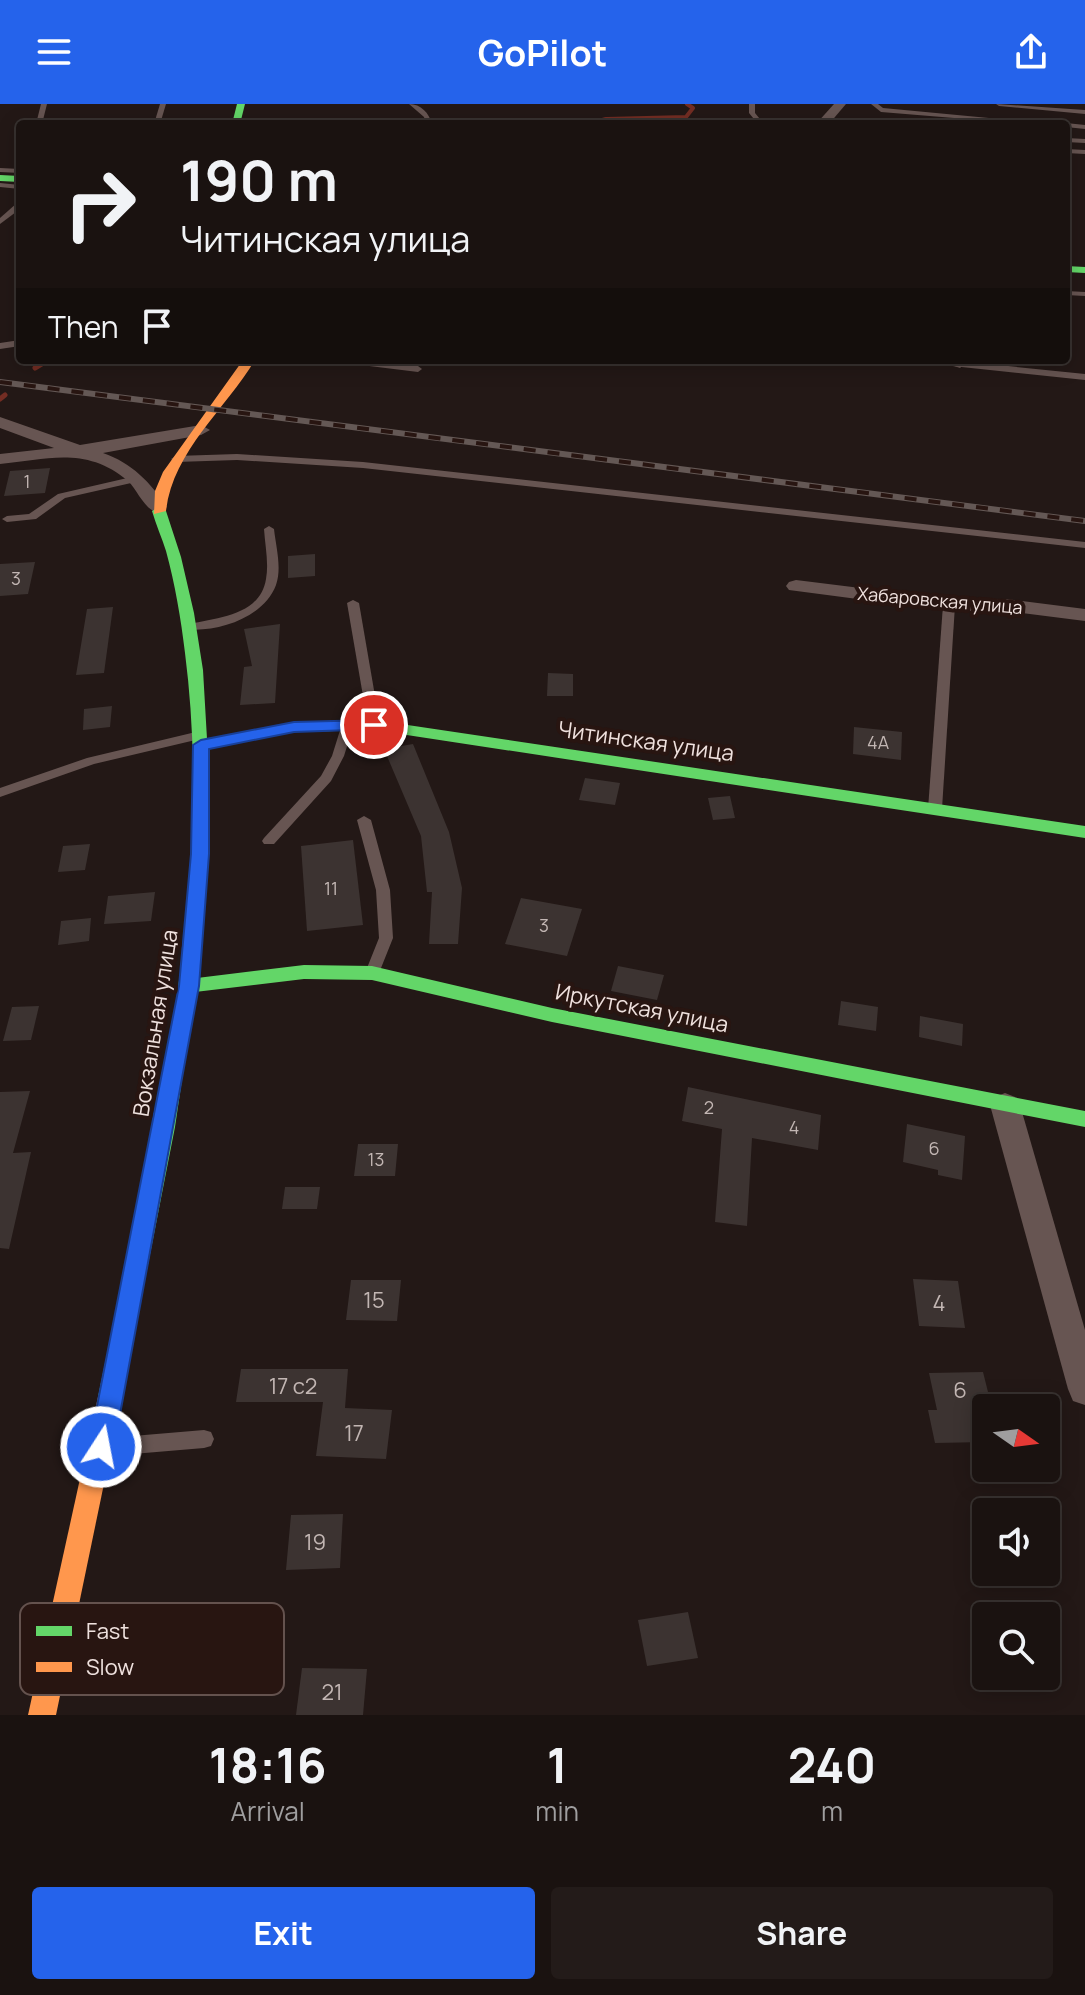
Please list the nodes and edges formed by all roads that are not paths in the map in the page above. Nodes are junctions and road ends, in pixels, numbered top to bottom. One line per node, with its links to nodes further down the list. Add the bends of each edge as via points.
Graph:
1 (412, 104): 6 (lane)
2 (840, 104): 7 (street)
3 (874, 104): 8 (lane, via 881,110)
4 (999, 104): 5 (lane)
5 (1085, 112)
6 (428, 120)
7 (826, 120)
8 (1002, 120)
9 (16, 208): 10 (lane)
10 (0, 222)
11 (247, 364): 17 (main road, via 229,399)
12 (377, 364): 14 (lane)
13 (977, 364): 15 (lane)
14 (418, 369)
15 (1085, 377)
16 (0, 422): 18 (street)
17 (201, 430): 18 (street); 20 (main road)
18 (83, 450): 19 (street); 21 (street)
19 (0, 459)
20 (176, 459): 22 (main road); 25 (lane, via 237,457 378,467)
21 (136, 479): 22 (street); 23 (lane, via 62,496 32,517)
22 (158, 507): 30 (main road, Вокзальная улица)
23 (7, 519)
24 (269, 529): 30 (lane, via 270,586 257,605 239,618)
25 (1085, 545)
26 (796, 586): 28 (street, Хабаровская улица)
27 (353, 603): 32 (lane)
28 (949, 605): 29 (street, Хабаровская улица, via 1006,605); 35 (lane)
29 (1085, 615)
30 (189, 627): 33 (main road, Вокзальная улица)
31 (348, 724): 32 (main road, Читинская улица); 33 (main road, Читинская улица); 38 (lane, via 326,778)
32 (374, 725): 35 (main road, Читинская улица)
33 (200, 740): 34 (lane, via 91,761); 40 (main road, Вокзальная улица, via 200,854)
34 (0, 793)
35 (935, 809): 37 (main road, Читинская улица)
36 (364, 820): 39 (lane, via 383,890 386,938)
37 (1085, 832)
38 (269, 841)
39 (372, 973): 40 (main road, Иркутская улица, via 298,973); 41 (main road, Иркутская улица, via 552,1015)
40 (189, 986): 45 (main road, Вокзальная улица)
41 (1005, 1105): 42 (main road, Иркутская улица); 43 (street)
42 (1085, 1119)
43 (1085, 1389)
44 (204, 1439): 45 (lane)
45 (101, 1447): 46 (main road, Вокзальная улица)
46 (67, 1603)
47 (46, 1695): 48 (main road, Вокзальная улица)
48 (42, 1715)

